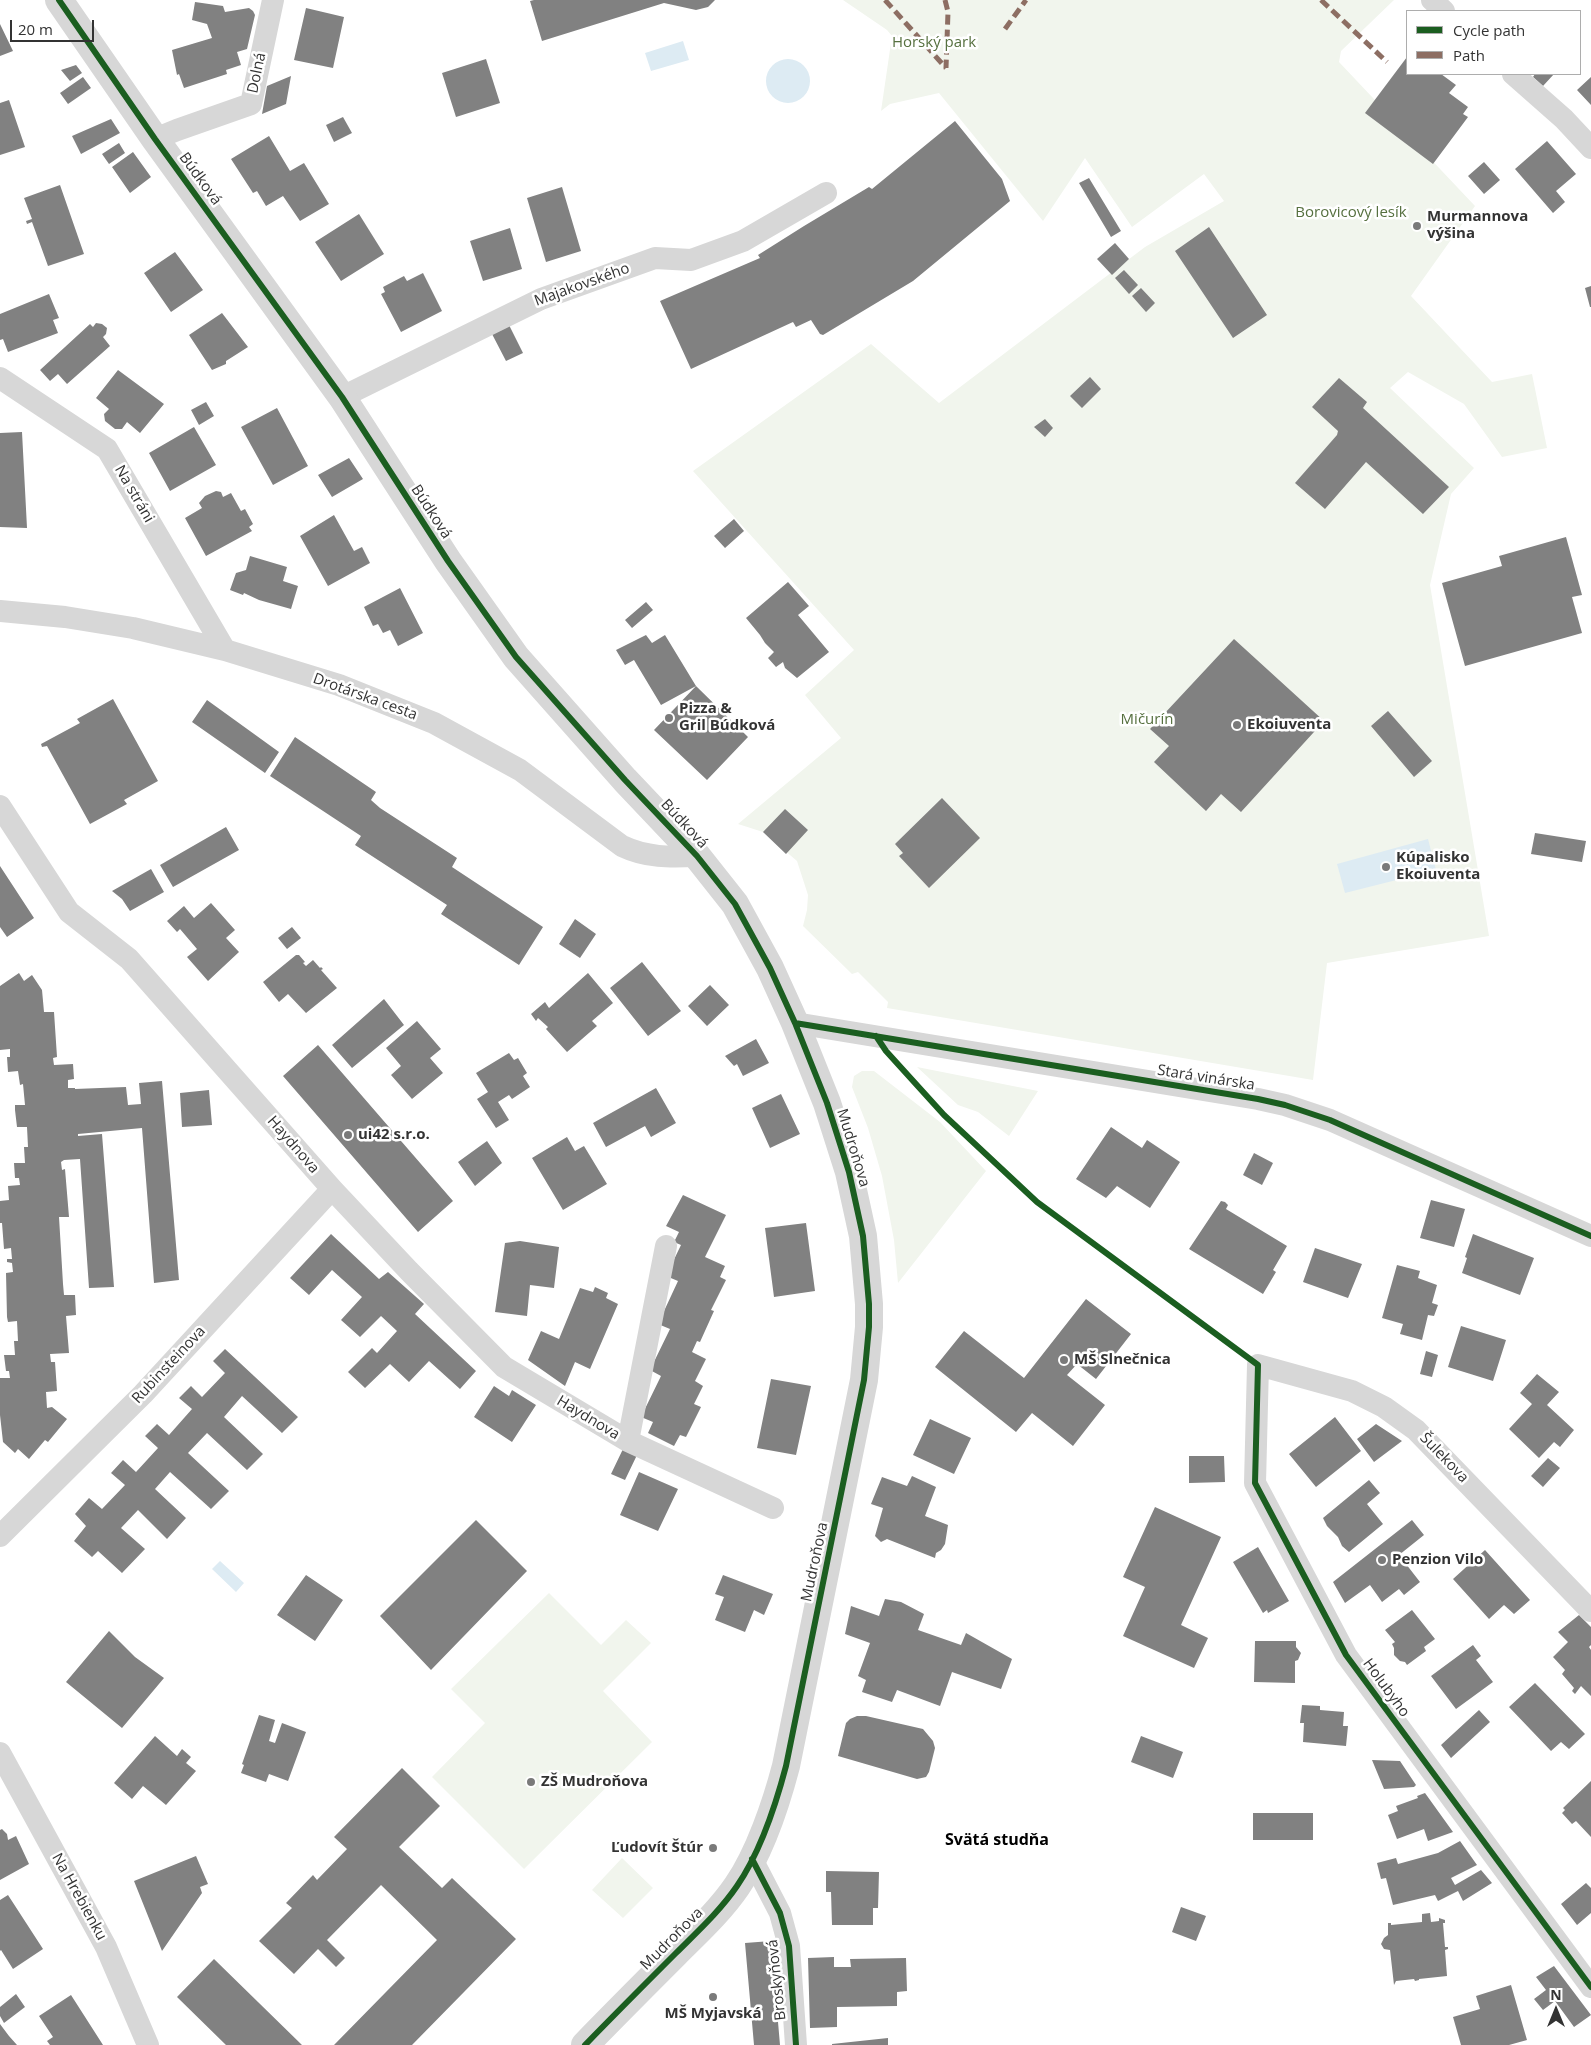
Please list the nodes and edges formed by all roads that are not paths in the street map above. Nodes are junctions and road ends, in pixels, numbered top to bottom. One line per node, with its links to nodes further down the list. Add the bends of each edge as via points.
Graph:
1 (59, 0): 6 (street, Búdková)
2 (273, 0): 6 (street, Dolná, via 251,104)
3 (1432, 0): 4 (street)
4 (1443, 10)
5 (1515, 75): 7 (street)
6 (156, 139): 10 (street, Búdková)
7 (1591, 148)
8 (826, 192): 10 (street, Majakovského, via 734,244 691,260 655,258 541,299)
9 (0, 378): 12 (street, Na stráni, via 107,449)
10 (342, 397): 14 (street, Búdková, via 448,561 516,657)
11 (0, 611): 12 (street, Drotárska cesta, via 132,628)
12 (225, 650): 14 (street, Drotárska cesta, via 339,685 434,722 520,770 633,851 648,856)
13 (0, 806): 16 (street, Haydnova, via 69,912 129,959)
14 (697, 856): 15 (street, Búdková, via 735,904)
15 (795, 1023): 17 (street, Stará vinárska, via 1284,1105 1330,1120); 25 (street, Mudroňova, via 827,1103 849,1172 863,1236 869,1327 864,1380 786,1766 779,1793)
16 (332, 1189): 20 (street, Haydnova, via 504,1367); 22 (street, Rubinsteinova, via 143,1394)
17 (1591, 1236)
18 (666, 1246): 20 (street, Haydnova)
19 (1258, 1365): 23 (street, Šulekova, via 1352,1391 1400,1418 1416,1430); 26 (street, Holubyho, via 1255,1483 1346,1655)
20 (628, 1441): 21 (street, Haydnova)
21 (773, 1508)
22 (0, 1536)
23 (1591, 1612)
24 (0, 1753): 27 (street, Na Hrebienku, via 106,1946)
25 (752, 1858): 28 (street, Mudroňova, via 738,1885 709,1920); 29 (street, Broskyňová, via 780,1913 789,1946)
26 (1591, 1987)
27 (148, 2045)
28 (585, 2045)
29 (796, 2045)

